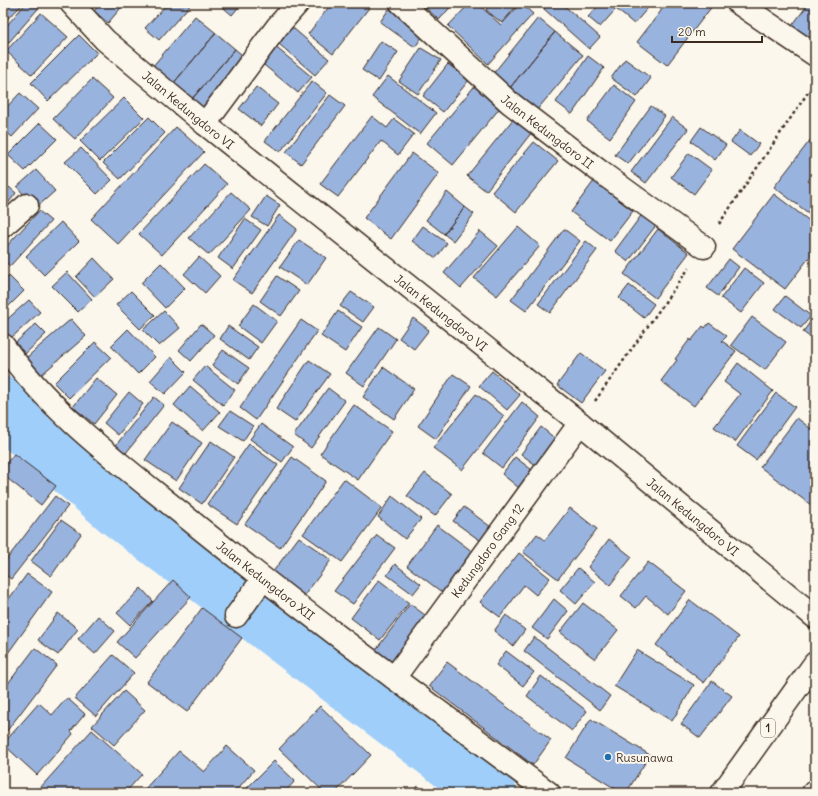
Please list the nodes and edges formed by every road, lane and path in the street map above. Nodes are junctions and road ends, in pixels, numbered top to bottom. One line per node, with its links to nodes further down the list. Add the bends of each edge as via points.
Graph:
1 (71, 3): 6 (main road, Jalan Kedungdoro VI, via 105,40)
2 (298, 3): 6 (main road, via 277,27)
3 (401, 3): 9 (main road, Jalan Kedungdoro II, via 509,102)
4 (738, 3): 5 (main road)
5 (815, 55)
6 (205, 124): 11 (main road, Jalan Kedungdoro VI)
7 (27, 205): 8 (main road)
8 (3, 226)
9 (704, 247)
10 (3, 345): 12 (main road, Jalan Kedungdoro XII, via 74,426)
11 (580, 423): 14 (main road, Jalan Kedungdoro VI); 16 (main road, Kedungdoro Gang 12)
12 (261, 582): 13 (main road); 16 (main road, Jalan Kedungdoro XII)
13 (239, 612)
14 (815, 617)
15 (815, 663): 18 (main road, 1)
16 (394, 678): 17 (main road, Jalan Kedungdoro XII)
17 (549, 793)
18 (722, 793)

